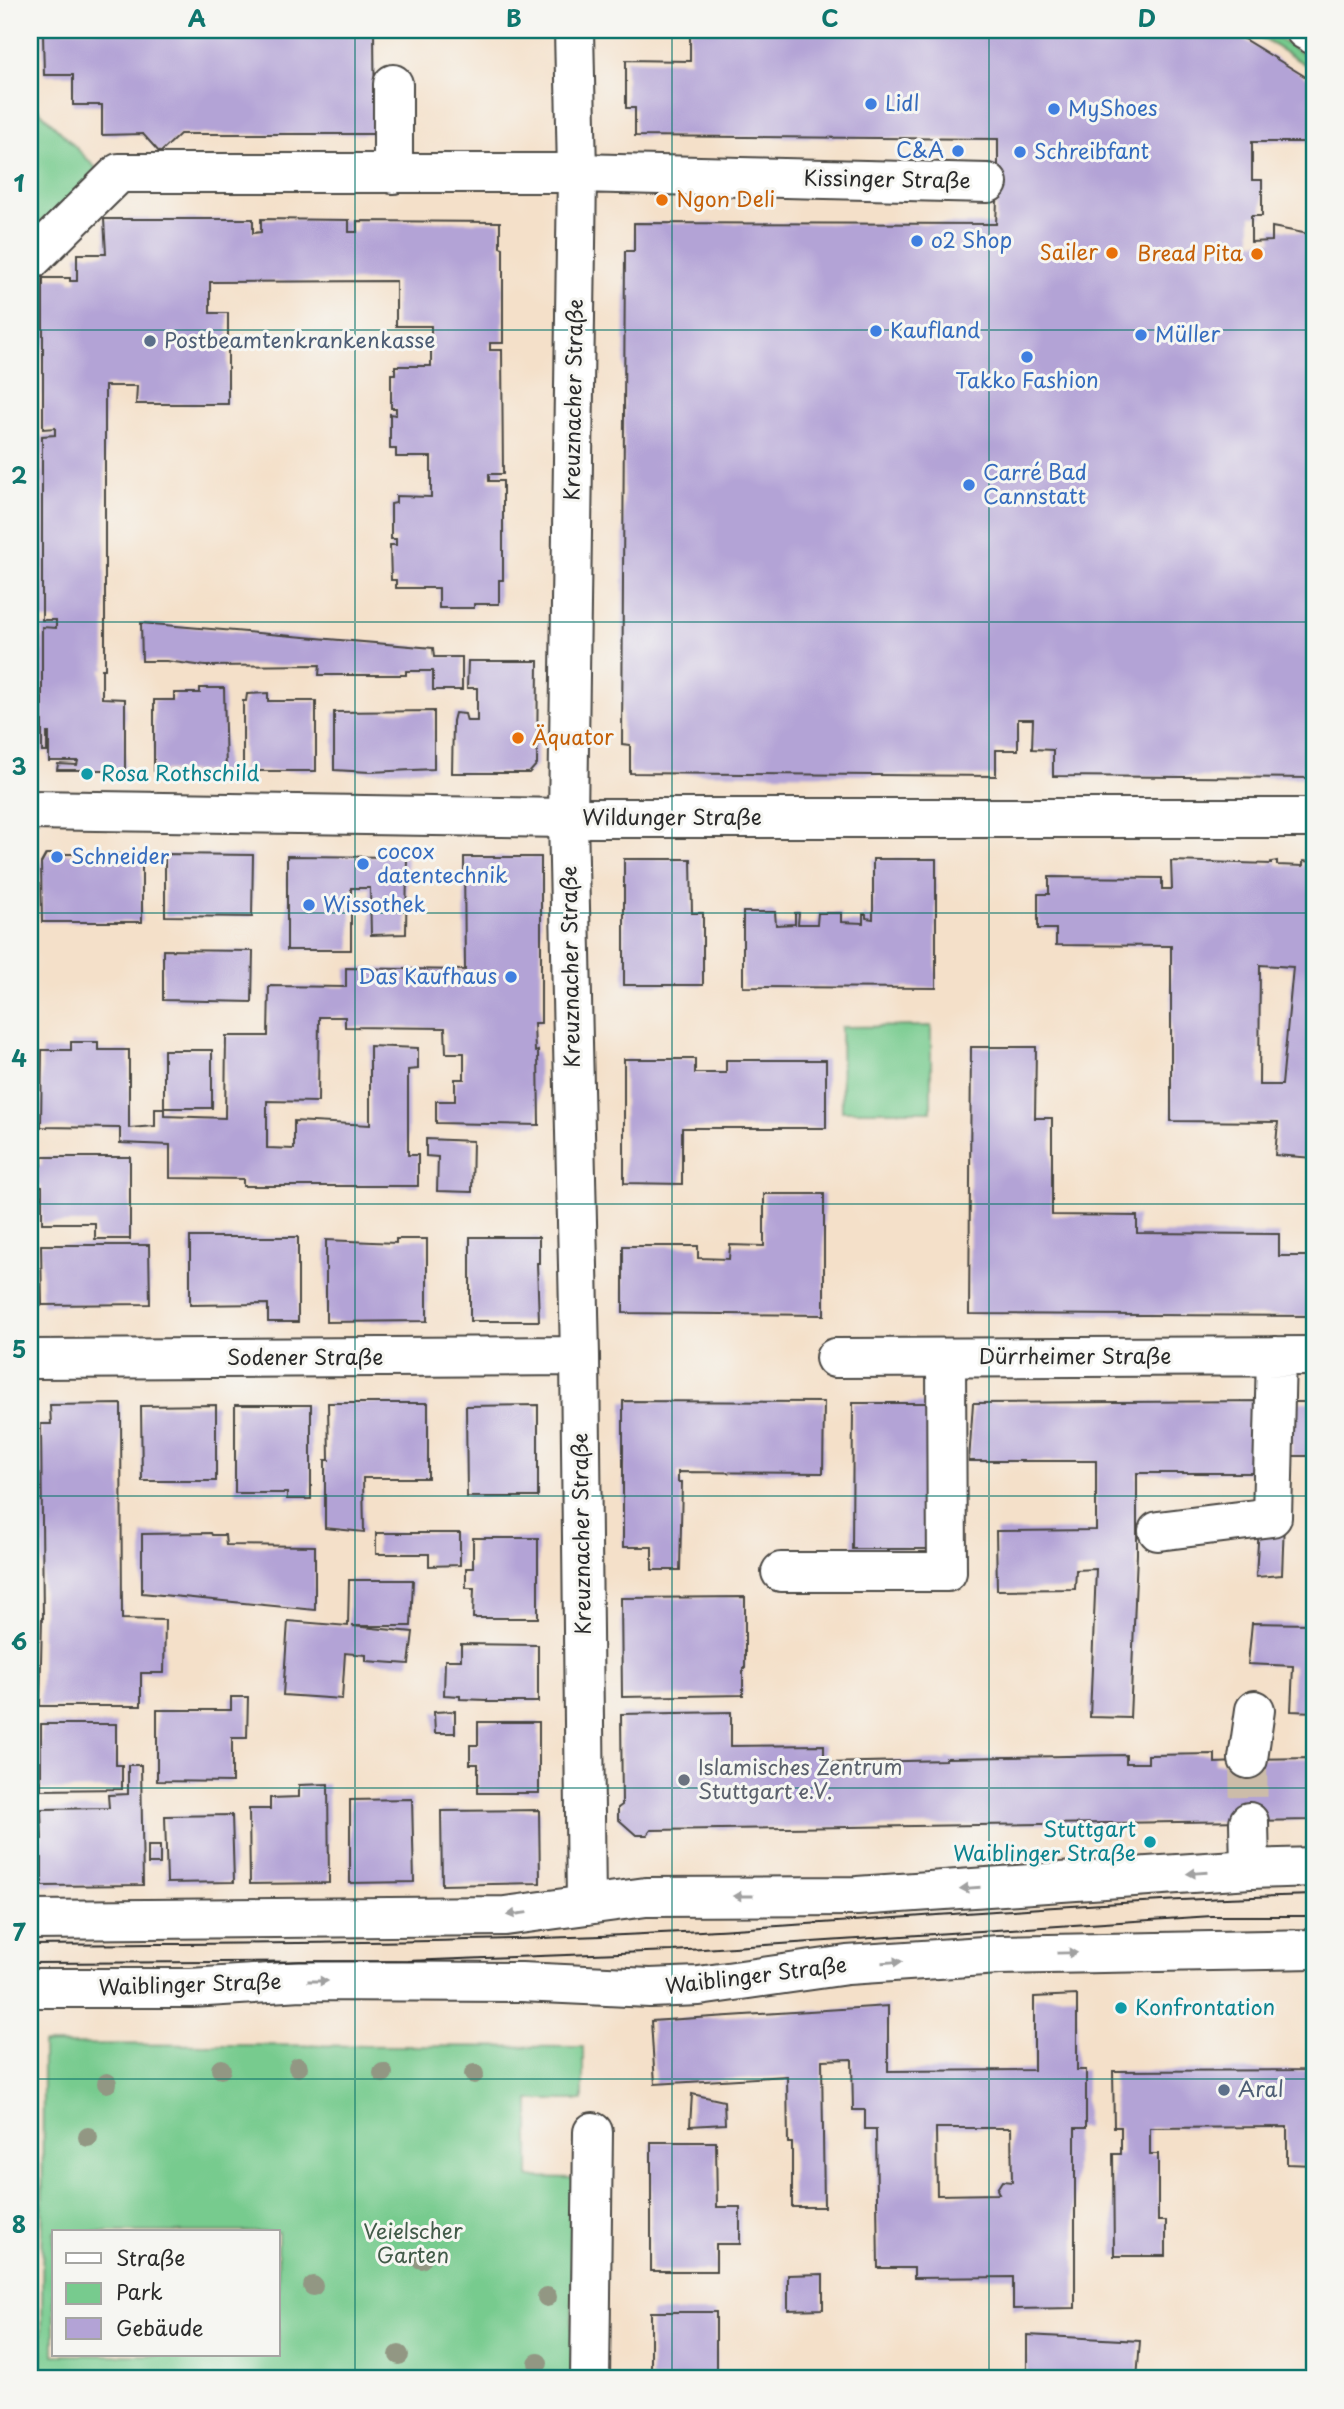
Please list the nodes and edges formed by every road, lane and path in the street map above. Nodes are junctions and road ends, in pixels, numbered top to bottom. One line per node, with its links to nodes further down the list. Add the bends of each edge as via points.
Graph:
1 (574, 30): 5 (street, Kreuznacher Straße)
2 (1305, 30): 3 (street)
3 (1314, 35)
4 (393, 84): 6 (street)
5 (577, 173): 6 (street, Kissinger Straße); 7 (street, Kissinger Straße); 10 (street, Kreuznacher Straße)
6 (393, 174): 8 (street, Kissinger Straße, via 119,173)
7 (988, 183)
8 (30, 261)
9 (30, 810): 10 (street, Wildunger Straße)
10 (568, 818): 11 (street, Wildunger Straße); 12 (street, Kreuznacher Straße)
11 (1314, 818)
12 (580, 1356): 17 (street, Sodener Straße); 25 (street, Kreuznacher Straße)
13 (1276, 1356): 14 (street, Dürrheimer Straße); 16 (street, Dürrheimer Straße); 18 (street, via 1272,1517)
14 (1314, 1356)
15 (835, 1358): 16 (street, Dürrheimer Straße)
16 (946, 1358): 19 (street, via 947,1572)
17 (30, 1359)
18 (1158, 1531)
19 (781, 1572)
20 (1255, 1710): 21 (street)
21 (1248, 1759)
22 (1249, 1822): 24 (street)
23 (1314, 1867): 24 (street)
24 (1250, 1869): 25 (street, one-way to 25, via 857,1896 646,1897)
25 (586, 1905): 26 (street, one-way to 26, via 505,1916)
26 (30, 1920)
27 (1314, 1949): 28 (street, Waiblinger Straße, one-way to 27, via 191,1988 329,1981 650,1988 699,1986 847,1965 999,1955)
28 (30, 1988)
29 (593, 2132): 30 (street)
30 (590, 2379)

